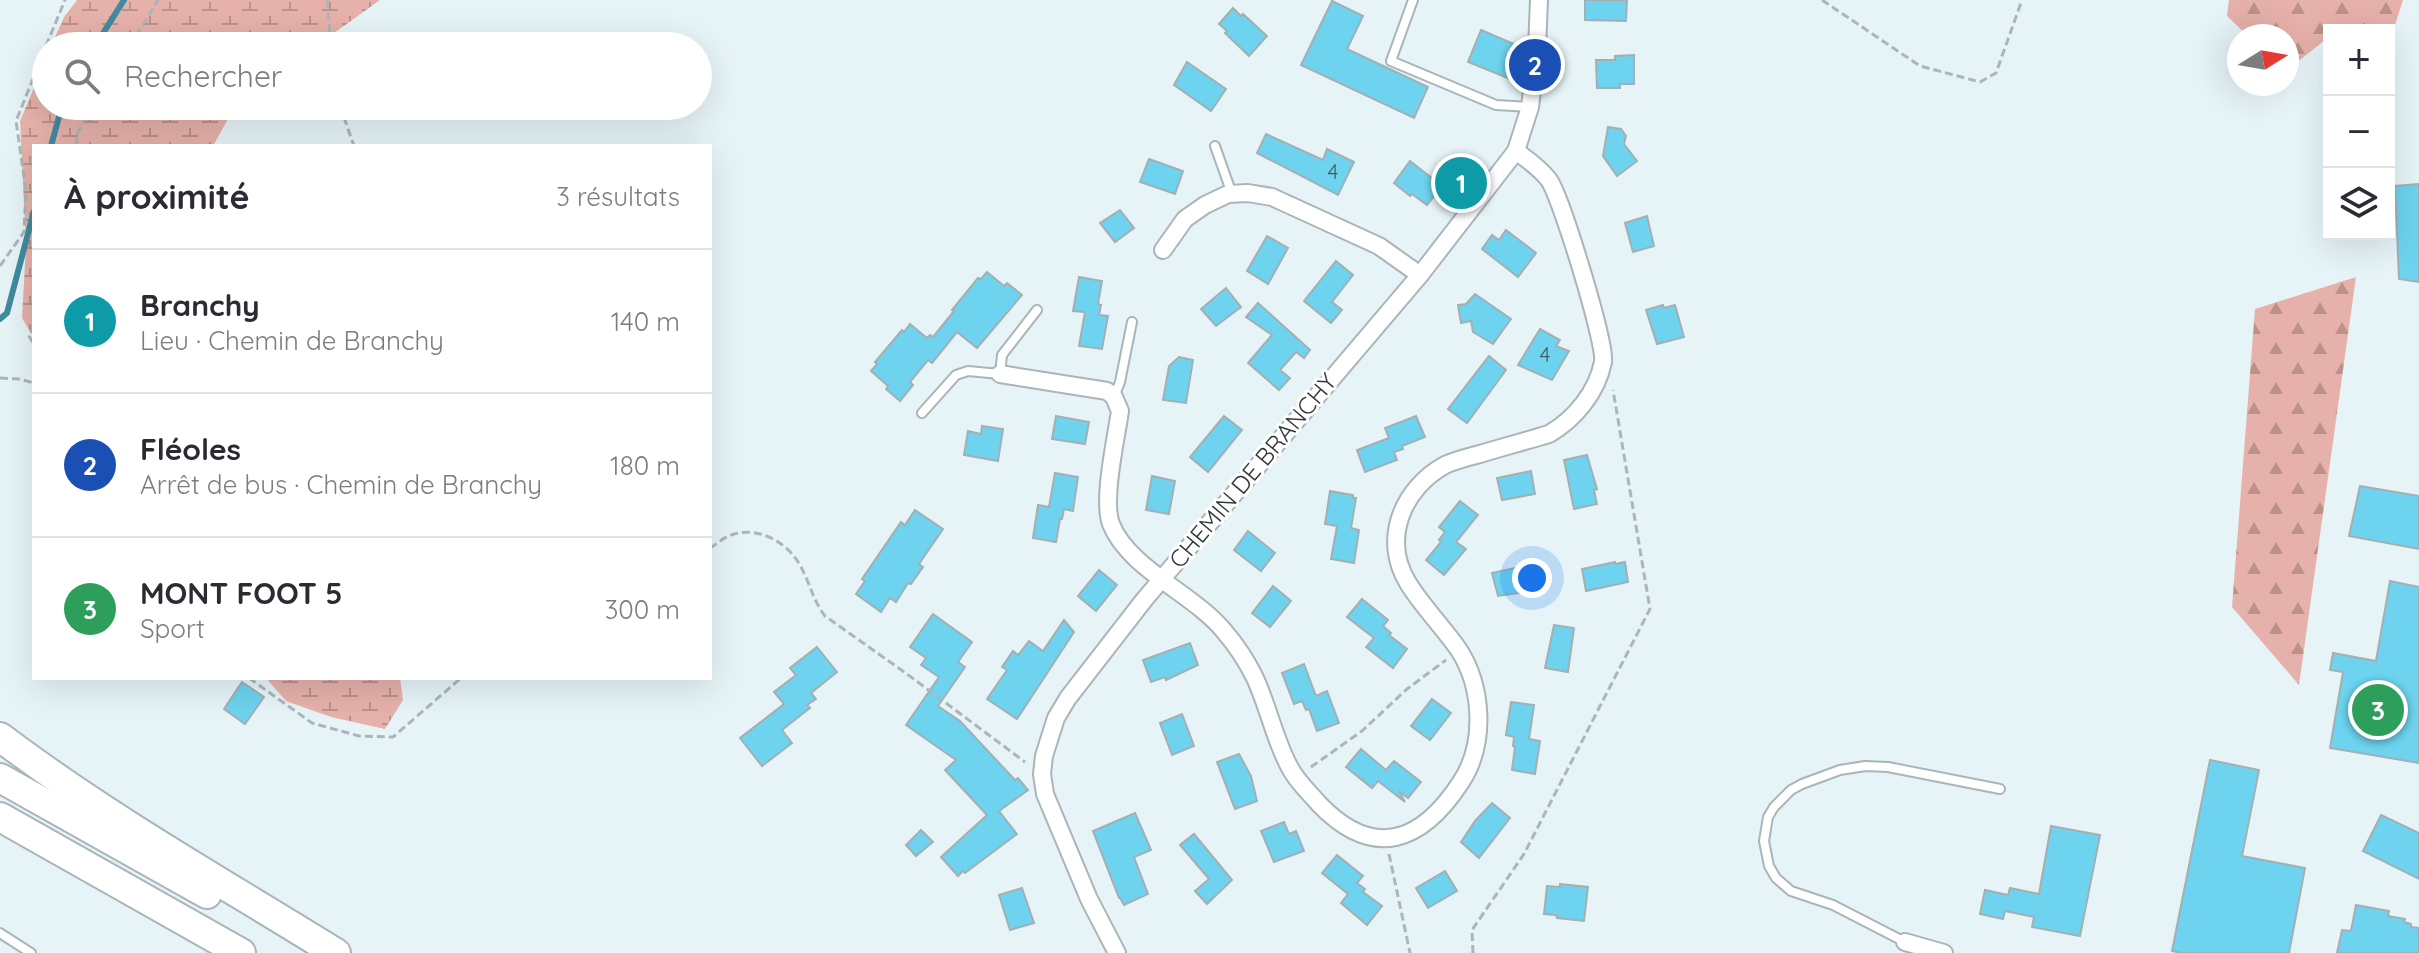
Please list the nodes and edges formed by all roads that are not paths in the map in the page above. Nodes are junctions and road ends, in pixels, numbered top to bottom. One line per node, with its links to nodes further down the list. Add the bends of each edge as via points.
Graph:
1 (1413, 0): 3 (lane, via 1391,61 1496,105)
2 (1539, 0): 3 (street, CHEMIN DE BRANCHY)
3 (1530, 107): 5 (street, CHEMIN DE BRANCHY)
4 (1215, 146): 6 (lane)
5 (1516, 151): 8 (street, CHEMIN DE BRANCHY); 14 (street, via 1550,181 1603,359 1580,409 1562,426 1449,463 1410,494 1401,514 1396,538 1406,581 1459,651 1477,701 1477,745 1462,780 1432,819 1412,832 1385,838 1346,826 1328,812 1289,767 1242,654 1221,627)
6 (1233, 194): 7 (street, via 1185,219); 8 (street, via 1272,197 1379,246)
7 (1163, 250)
8 (1420, 275): 14 (street, CHEMIN DE BRANCHY)
9 (1037, 310): 11 (lane, via 1002,355)
10 (1132, 322): 12 (lane)
11 (1000, 374): 12 (street, via 1107,391); 13 (lane, via 956,375)
12 (1114, 397): 14 (street, via 1120,411 1107,507 1111,524 1135,557)
13 (922, 413)
14 (1162, 578): 25 (street, CHEMIN DE BRANCHY, via 1068,698 1048,741 1042,774 1051,812)
15 (0, 737): 24 (highway, via 102,808)
16 (0, 778): 23 (highway)
17 (2000, 789): 20 (lane, via 1865,766 1802,784 1774,807 1764,841 1776,878 1791,891 1833,905)
18 (0, 817): 22 (highway)
19 (0, 933): 21 (lane)
20 (1905, 942): 26 (street)
21 (31, 953)
22 (241, 953)
23 (312, 953)
24 (336, 953)
25 (1117, 953)
26 (1944, 953)

